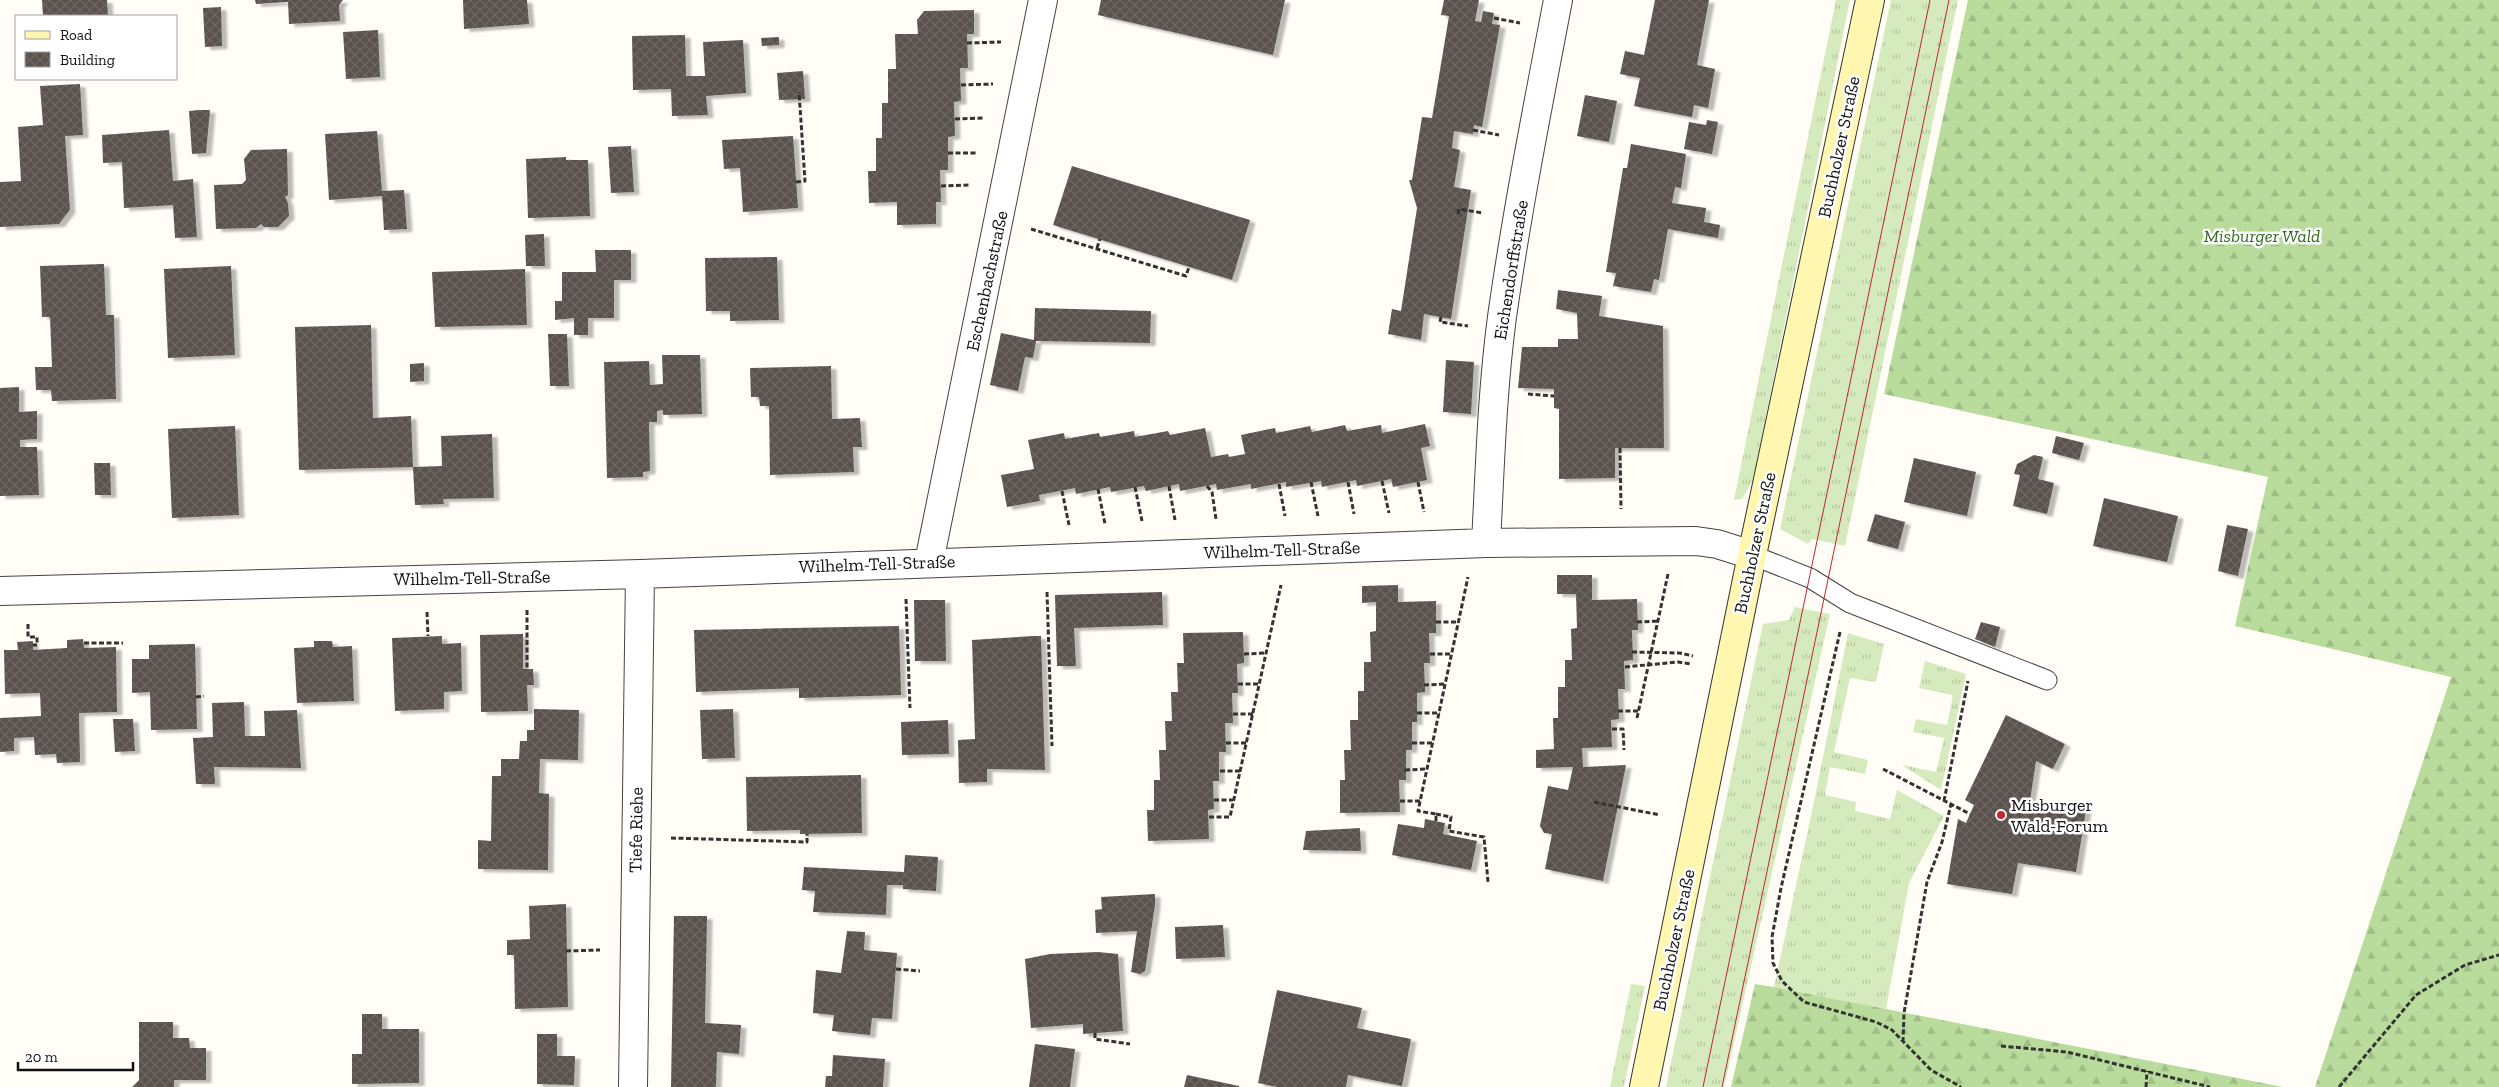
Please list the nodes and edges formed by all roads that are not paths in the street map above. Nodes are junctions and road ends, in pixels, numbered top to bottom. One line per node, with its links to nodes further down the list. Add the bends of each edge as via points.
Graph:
1 (1044, 0): 6 (street, Eschenbachstraße)
2 (1558, 0): 4 (street, Eichendorffstraße, via 1502,317)
3 (1870, 0): 5 (main road, Buchholzer Straße)
4 (1486, 543): 5 (street, Wilhelm-Tell-Straße, via 1696,541); 6 (street, Wilhelm-Tell-Straße)
5 (1752, 555): 9 (lane, via 1810,578 1850,603); 11 (main road, Buchholzer Straße)
6 (929, 562): 7 (street, Wilhelm-Tell-Straße)
7 (640, 574): 8 (street, Wilhelm-Tell-Straße); 10 (street, Tiefe Riehe)
8 (0, 591)
9 (2047, 680)
10 (632, 1087)
11 (1644, 1087)

